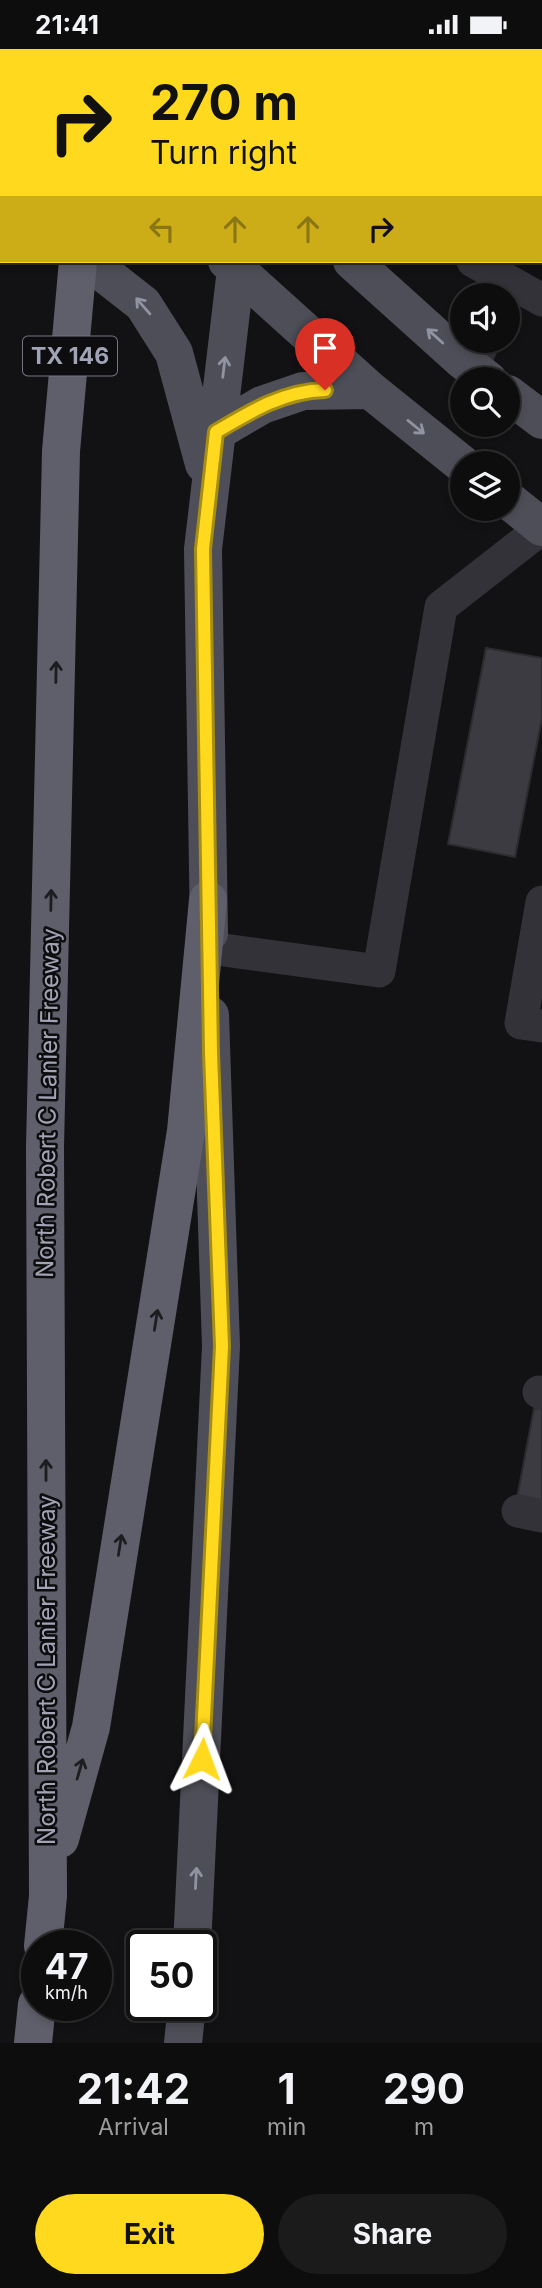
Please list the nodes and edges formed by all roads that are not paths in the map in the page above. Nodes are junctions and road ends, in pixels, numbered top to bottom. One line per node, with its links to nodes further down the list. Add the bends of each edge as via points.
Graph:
1 (78, 263): 21 (highway, North Robert C Lanier Freeway / TX 146, one-way to 1, via 45,1147 61,451)
2 (92, 263): 14 (main road, one-way to 2, via 174,353 143,304)
3 (234, 263): 9 (main road); 12 (main road, one-way to 3)
4 (477, 263): 6 (lane)
5 (363, 265): 8 (main road, one-way to 5)
6 (511, 280): 7 (lane)
7 (542, 300)
8 (481, 363)
9 (369, 390): 12 (main road, via 303,391 262,405); 13 (main road, one-way to 13)
10 (520, 403): 11 (main road)
11 (542, 420)
12 (216, 432): 14 (main road)
13 (450, 454)
14 (209, 482): 17 (main road, via 203,549)
15 (520, 510): 16 (main road)
16 (542, 528): 19 (lane, via 441,607 379,971)
17 (208, 900): 19 (main road); 21 (highway, one-way to 17, via 94,1714 186,1131)
18 (542, 902): 20 (lane, via 521,1023)
19 (209, 948): 23 (main road, one-way to 19, via 222,1346)
20 (542, 1027)
21 (48, 1882): 22 (highway, North Robert C Lanier Freeway / TX 146)
22 (44, 1930)
23 (193, 1930)
24 (35, 2021): 26 (highway)
25 (185, 2021): 27 (main road)
26 (33, 2043)
27 (183, 2043)

